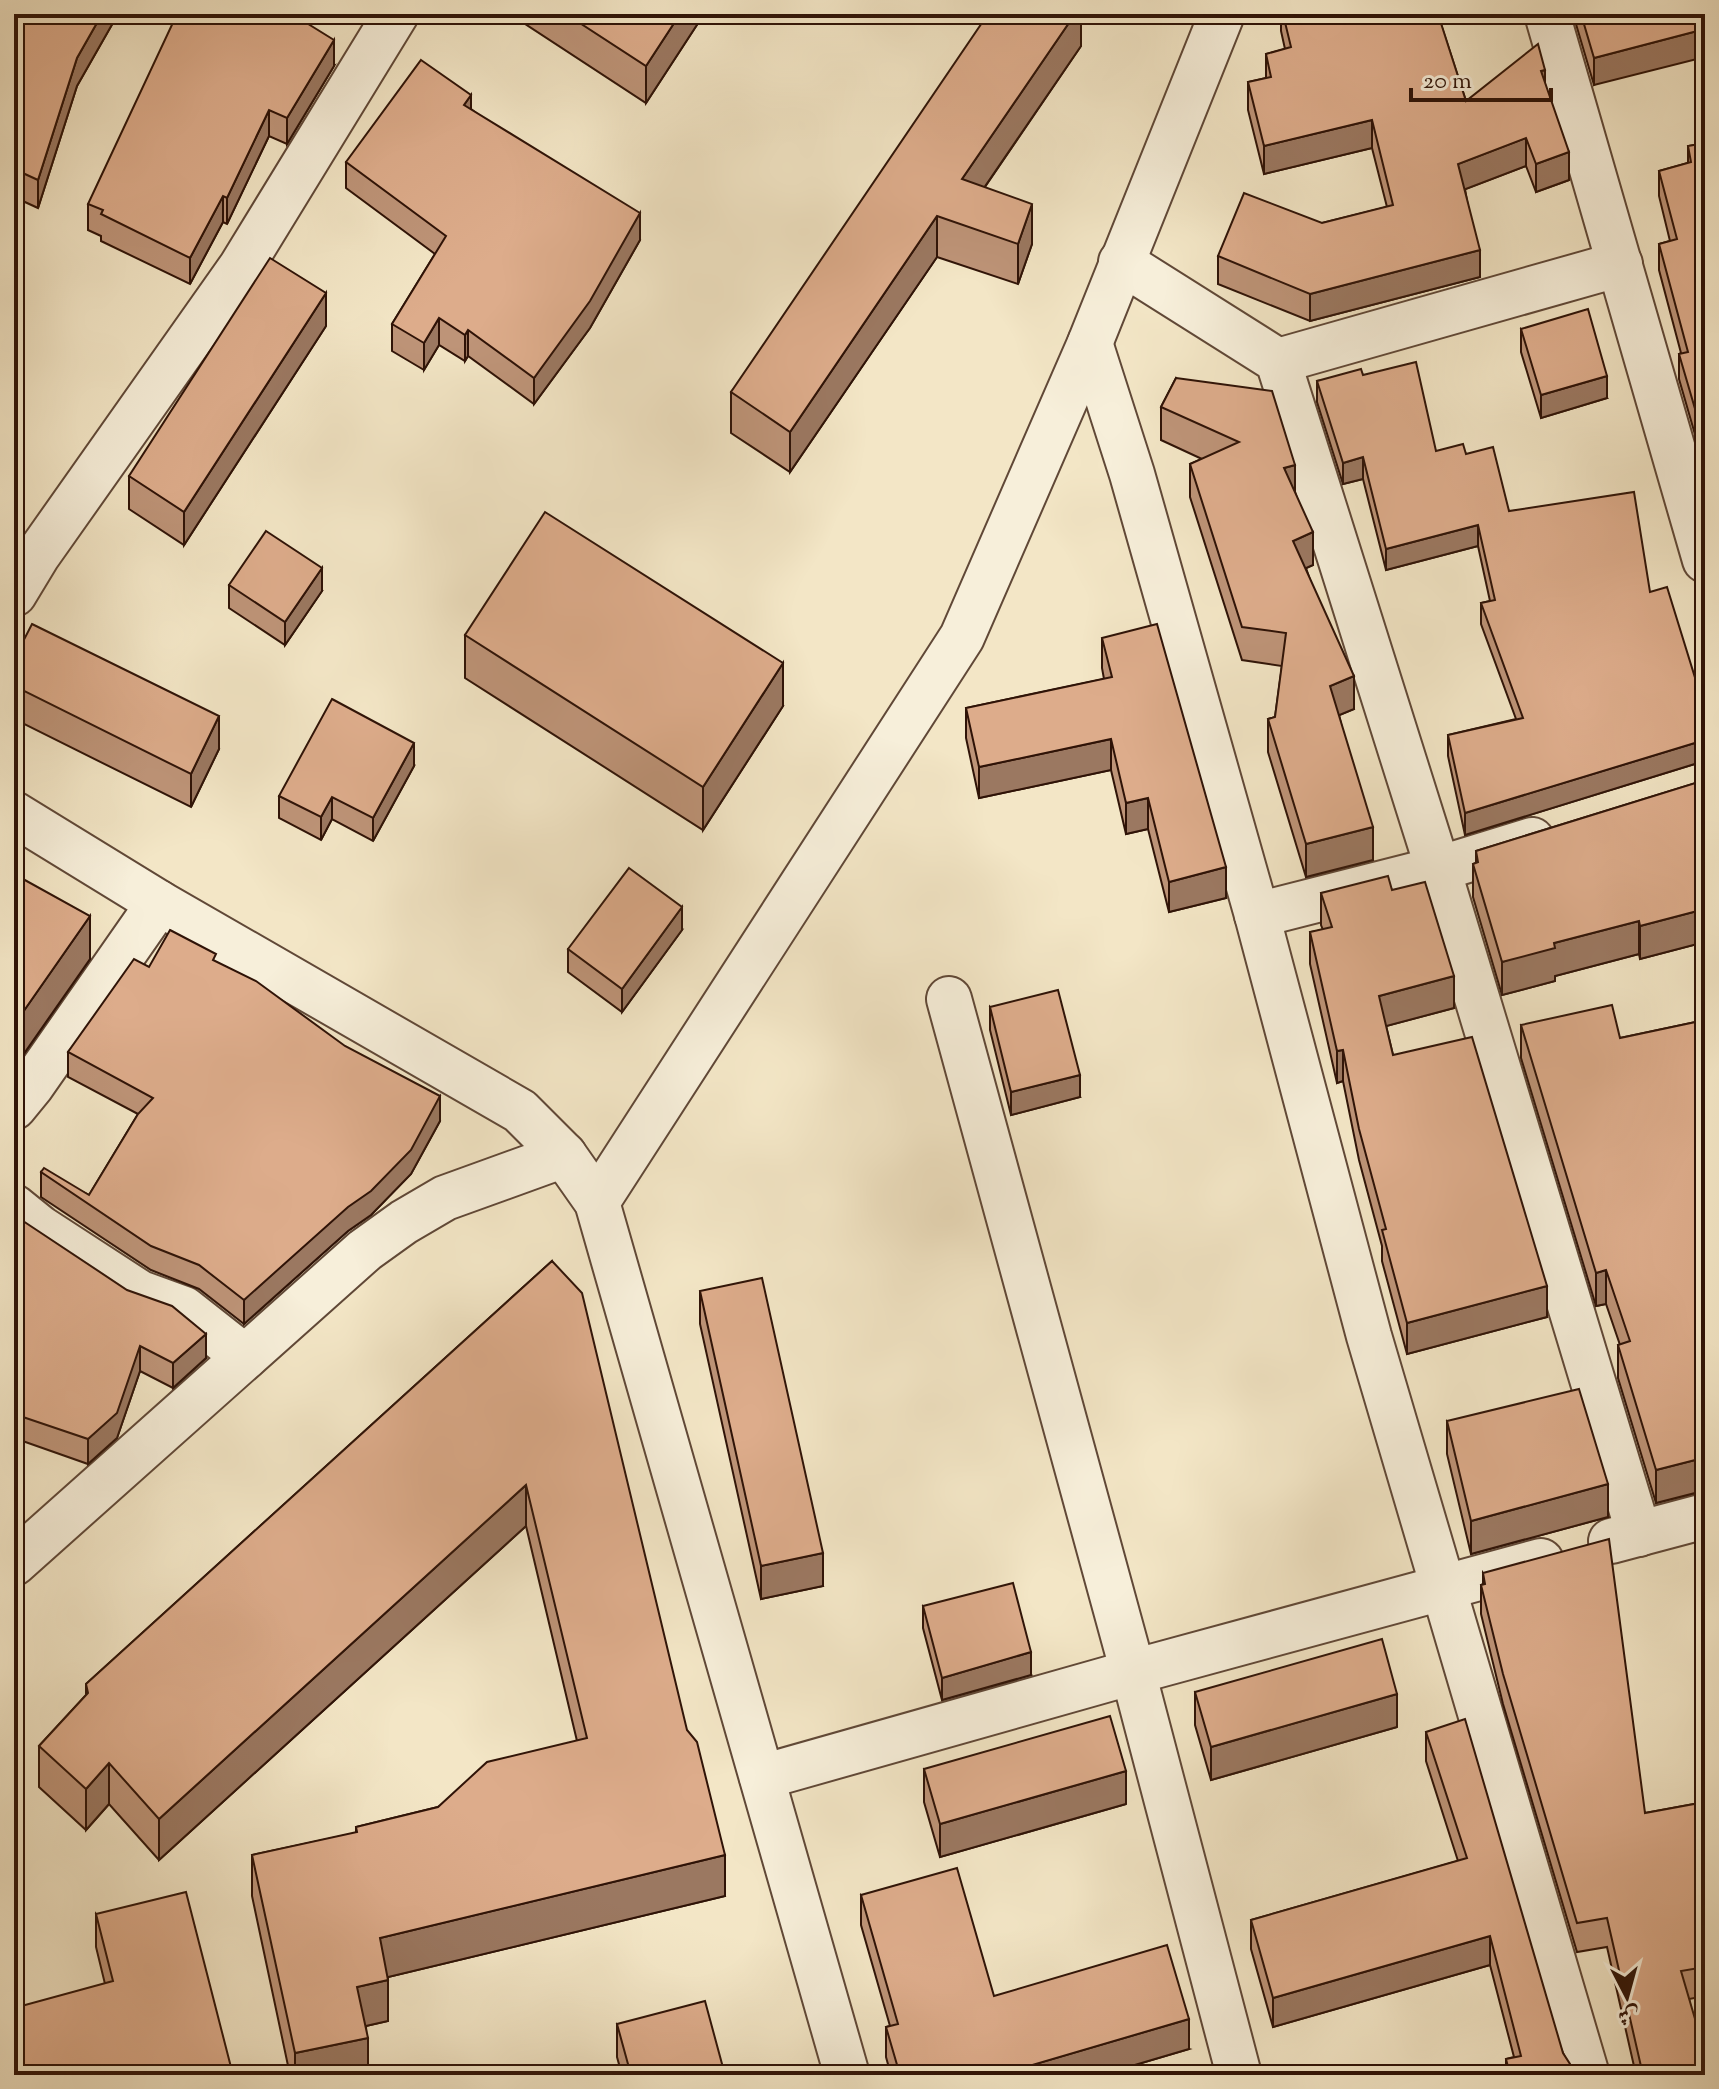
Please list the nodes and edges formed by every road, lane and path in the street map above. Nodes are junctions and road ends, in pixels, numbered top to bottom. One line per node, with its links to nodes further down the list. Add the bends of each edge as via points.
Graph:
1 (396, 14): 9 (street, via 241,267)
2 (1222, 14): 4 (street)
3 (1547, 14): 5 (street)
4 (1121, 262): 6 (street); 7 (street)
5 (1620, 264): 7 (street); 8 (street)
6 (1090, 343): 14 (street); 18 (street, via 962,637)
7 (1278, 361): 12 (street)
8 (1705, 560)
9 (14, 594)
10 (14, 814): 13 (street)
11 (1572, 828): 12 (street)
12 (1438, 869): 14 (street); 22 (street)
13 (159, 903): 16 (street); 17 (street, via 520,1111)
14 (1257, 915): 24 (street, via 1369,1336)
15 (949, 999): 25 (street)
16 (14, 1107)
17 (564, 1155): 18 (street); 20 (street, via 445,1198 404,1222)
18 (597, 1202): 26 (street)
19 (14, 1207): 20 (street, via 140,1293 184,1309)
20 (245, 1357): 23 (street)
21 (1705, 1516): 22 (street)
22 (1639, 1534): 24 (street)
23 (14, 1563)
24 (1443, 1588): 25 (street); 29 (street)
25 (1133, 1672): 26 (street); 28 (street)
26 (762, 1777): 27 (street)
27 (847, 2075)
28 (1239, 2075)
29 (1587, 2075)

